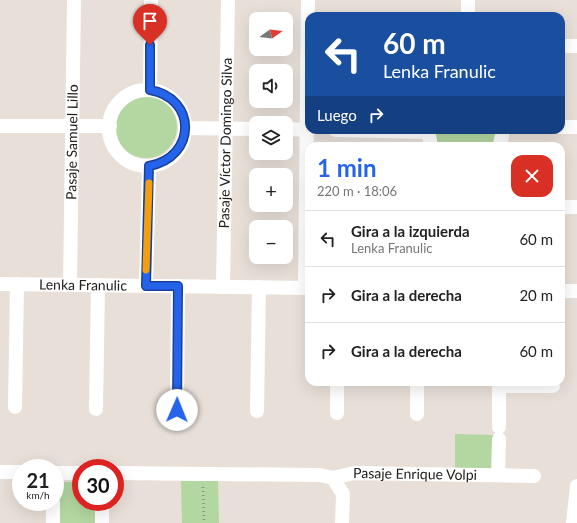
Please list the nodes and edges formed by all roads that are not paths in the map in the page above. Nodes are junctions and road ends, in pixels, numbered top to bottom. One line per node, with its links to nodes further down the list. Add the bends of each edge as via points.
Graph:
1 (74, 0): 12 (street, Pasaje Samuel Lillo)
2 (151, 0): 10 (street)
3 (228, 0): 17 (street, Pasaje Víctor Domingo Silva)
4 (308, 0): 6 (street)
5 (468, 0): 7 (street)
6 (308, 12)
7 (468, 12)
8 (565, 46): 9 (street)
9 (577, 46)
10 (150, 90): 13 (street, via 125,97 114,110); 16 (street, via 168,95 175,102 184,118)
11 (0, 126): 12 (street)
12 (72, 126): 13 (street); 26 (street, Pasaje Samuel Lillo)
13 (110, 126): 21 (street, via 110,135 118,152 132,162)
14 (565, 127): 15 (street)
15 (577, 127)
16 (185, 128): 17 (street); 21 (street, via 181,146 175,154 159,164)
17 (226, 128): 18 (street); 30 (street, Pasaje Víctor Domingo Silva)
18 (249, 129)
19 (293, 129): 20 (street)
20 (305, 130)
21 (149, 166): 28 (street)
22 (565, 207): 23 (street)
23 (577, 207)
24 (0, 284): 25 (street, Lenka Franulic)
25 (17, 284): 26 (street, Lenka Franulic); 38 (street)
26 (70, 285): 27 (street, Lenka Franulic)
27 (98, 285): 28 (street, Lenka Franulic); 39 (street)
28 (146, 286): 29 (street, Lenka Franulic)
29 (178, 286): 30 (street, Lenka Franulic); 40 (street)
30 (223, 287): 31 (street, Lenka Franulic)
31 (259, 287): 32 (street, Lenka Franulic); 41 (street)
32 (305, 288)
33 (565, 291): 34 (street)
34 (577, 291)
35 (337, 386): 42 (street)
36 (417, 386): 43 (street)
37 (499, 386): 47 (street, Pasaje Enrique Volpi)
38 (15, 407)
39 (96, 409)
40 (177, 410)
41 (257, 411)
42 (337, 413)
43 (417, 414)
44 (0, 472): 45 (street)
45 (12, 472)
46 (124, 473): 49 (street, Pasaje Enrique Volpi)
47 (498, 475): 48 (street, Pasaje Enrique Volpi); 49 (street, Pasaje Enrique Volpi, via 354,473)
48 (534, 476)
49 (333, 478): 55 (street, via 342,494)
50 (577, 486): 56 (street)
51 (53, 511): 53 (street)
52 (102, 511): 54 (street)
53 (53, 523)
54 (102, 523)
55 (342, 523)
56 (572, 523)

